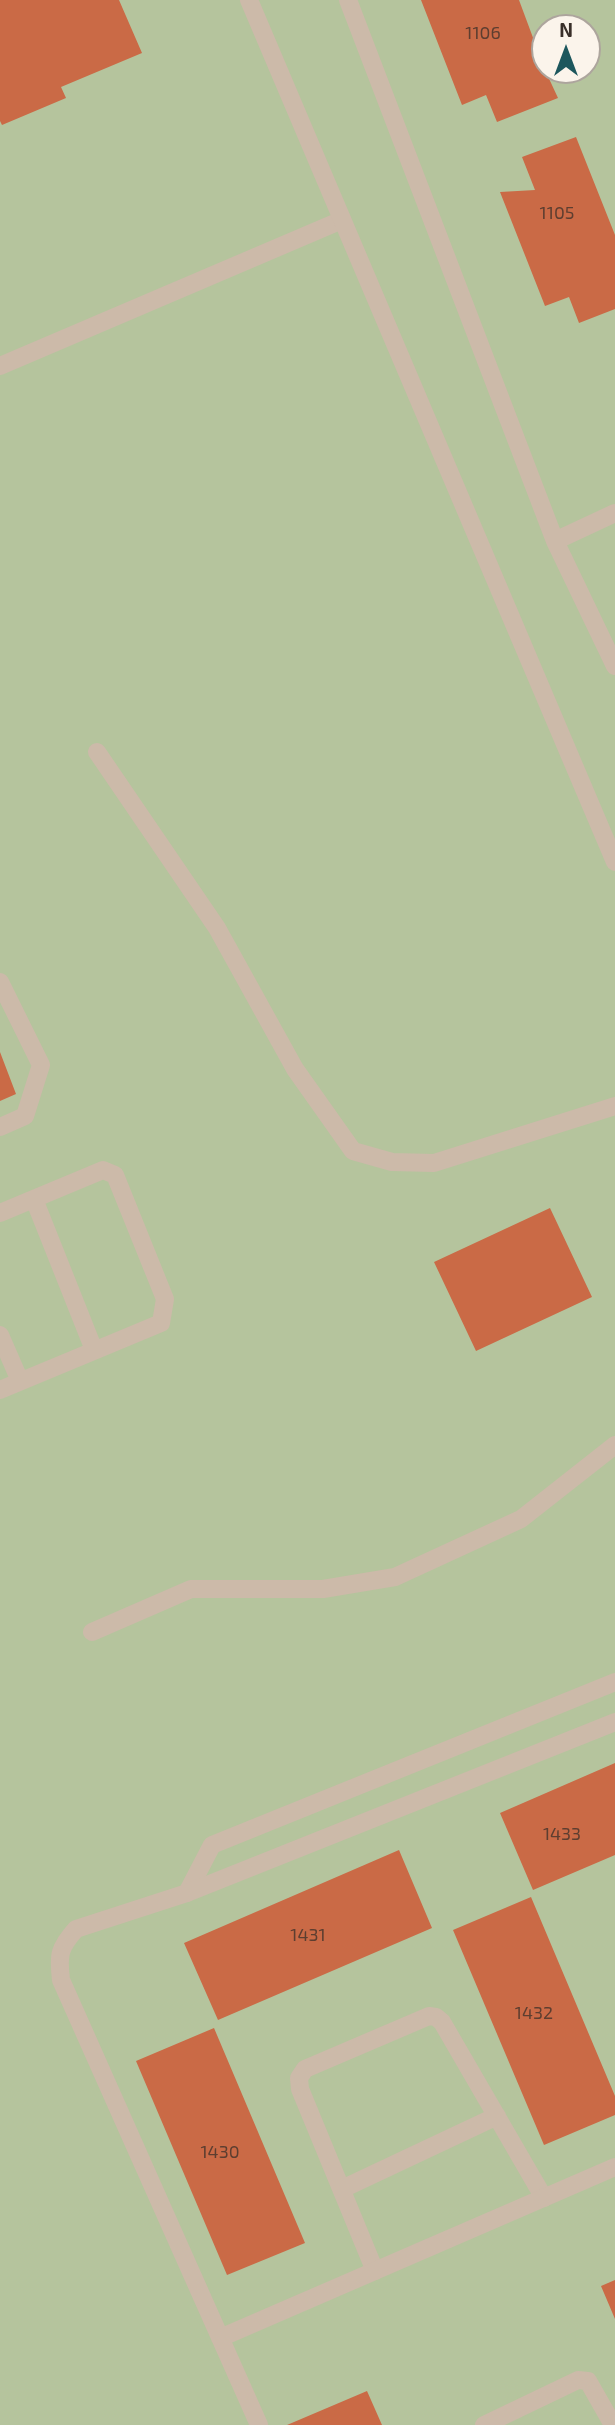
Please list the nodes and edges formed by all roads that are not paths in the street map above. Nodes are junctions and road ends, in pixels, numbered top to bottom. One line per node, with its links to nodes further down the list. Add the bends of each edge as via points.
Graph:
1 (249, 0): 3 (street)
2 (348, 0): 6 (street)
3 (342, 220): 4 (street); 9 (street)
4 (0, 366)
5 (615, 513): 6 (street)
6 (555, 541): 7 (street)
7 (615, 666)
8 (97, 752): 11 (street, via 217,928 295,1069 353,1151 392,1162 434,1163)
9 (615, 862)
10 (0, 982): 12 (street, via 41,1065 25,1116)
11 (615, 1106)
12 (0, 1127)
13 (34, 1199): 14 (street); 16 (street); 16 (street, via 103,1170 116,1175 123,1190 165,1299 161,1323)
14 (0, 1213)
15 (0, 1335): 17 (street)
16 (94, 1350): 17 (street)
17 (20, 1381): 18 (street)
18 (0, 1390)
19 (615, 1445): 20 (street, via 521,1519 395,1577 323,1589 191,1589)
20 (92, 1632)
21 (615, 1682): 23 (street, via 212,1845)
22 (615, 1722): 23 (street)
23 (187, 1893): 29 (street, via 76,1929 63,1943 58,1960 61,1980)
24 (497, 2116): 26 (street); 26 (street, via 436,2017 429,2016 305,2069 299,2078 300,2089); 27 (street)
25 (615, 2167): 27 (street)
26 (342, 2189): 28 (street)
27 (544, 2198): 28 (street)
28 (375, 2271): 29 (street)
29 (220, 2337): 30 (street)
30 (260, 2425)
31 (484, 2425): 32 (street, via 583,2379)
32 (612, 2425)

